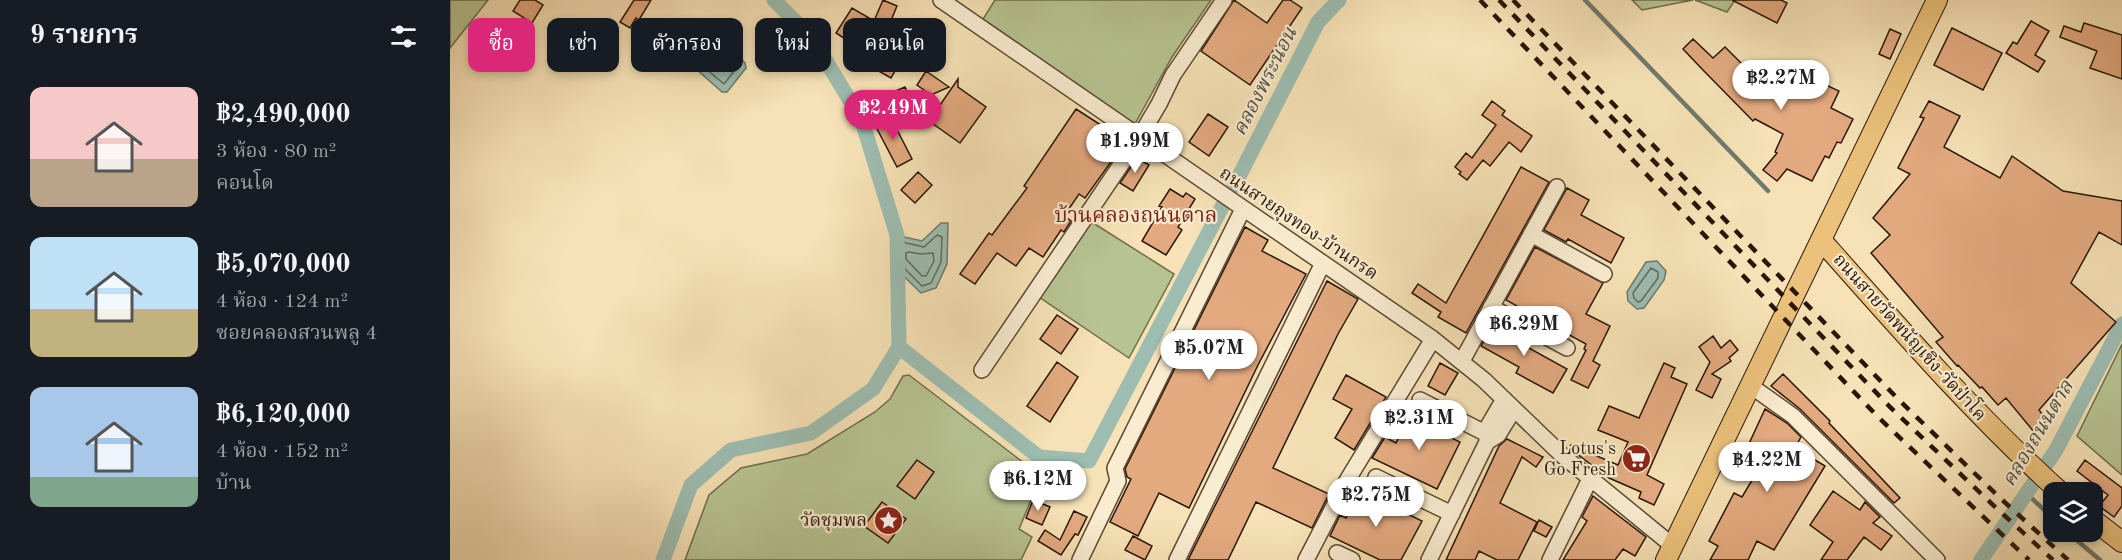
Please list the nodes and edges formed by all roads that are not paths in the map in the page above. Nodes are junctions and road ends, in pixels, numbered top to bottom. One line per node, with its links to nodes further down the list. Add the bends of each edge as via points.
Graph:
1 (941, 0): 4 (street, ถนนสายถุงทอง-บ้านกรด)
2 (1224, 0): 4 (street, via 1173,75)
3 (1937, 0): 8 (main road, ถนนสายวัดพนัญเชิง-วัดป่าโค)
4 (1139, 138): 6 (street, ถนนสายถุงทอง-บ้านกรด); 15 (street)
5 (1557, 187): 7 (street)
6 (1243, 209): 9 (street, ถนนสายถุงทอง-บ้านกรด); 28 (street, via 1115,468 1118,480)
7 (1531, 234): 10 (street); 11 (street)
8 (1822, 241): 16 (main road); 22 (main road, ถนนสายวัดพนัญเชิง-วัดป่าโค, via 1941,373)
9 (1323, 263): 12 (street, ถนนสายถุงทอง-บ้านกรด); 29 (street)
10 (1604, 274)
11 (1491, 307): 13 (street); 14 (street)
12 (1433, 339): 14 (street, ถนนสายถุงทอง-บ้านกรด); 30 (street, via 1348,480)
13 (1567, 348)
14 (1462, 361): 18 (street, ถนนสายถุงทอง-บ้านกรด)
15 (982, 370)
16 (1751, 386): 27 (main road); 34 (street, via 1793,416)
17 (1420, 400): 19 (street)
18 (1509, 404): 19 (street); 21 (street, ถนนสายถุงทอง-บ้านกรด)
19 (1490, 434): 23 (street)
20 (1376, 477): 23 (street)
21 (1590, 479): 27 (street, ถนนสายถุงทอง-บ้านกรด); 33 (street)
22 (2049, 482)
23 (1452, 514): 32 (street)
24 (2103, 527): 25 (main road)
25 (2122, 542)
26 (1337, 553): 31 (street)
27 (1669, 553)
28 (1080, 560)
29 (1177, 560)
30 (1306, 560)
31 (1352, 560)
32 (1430, 560)
33 (1550, 560)
34 (1938, 560)

